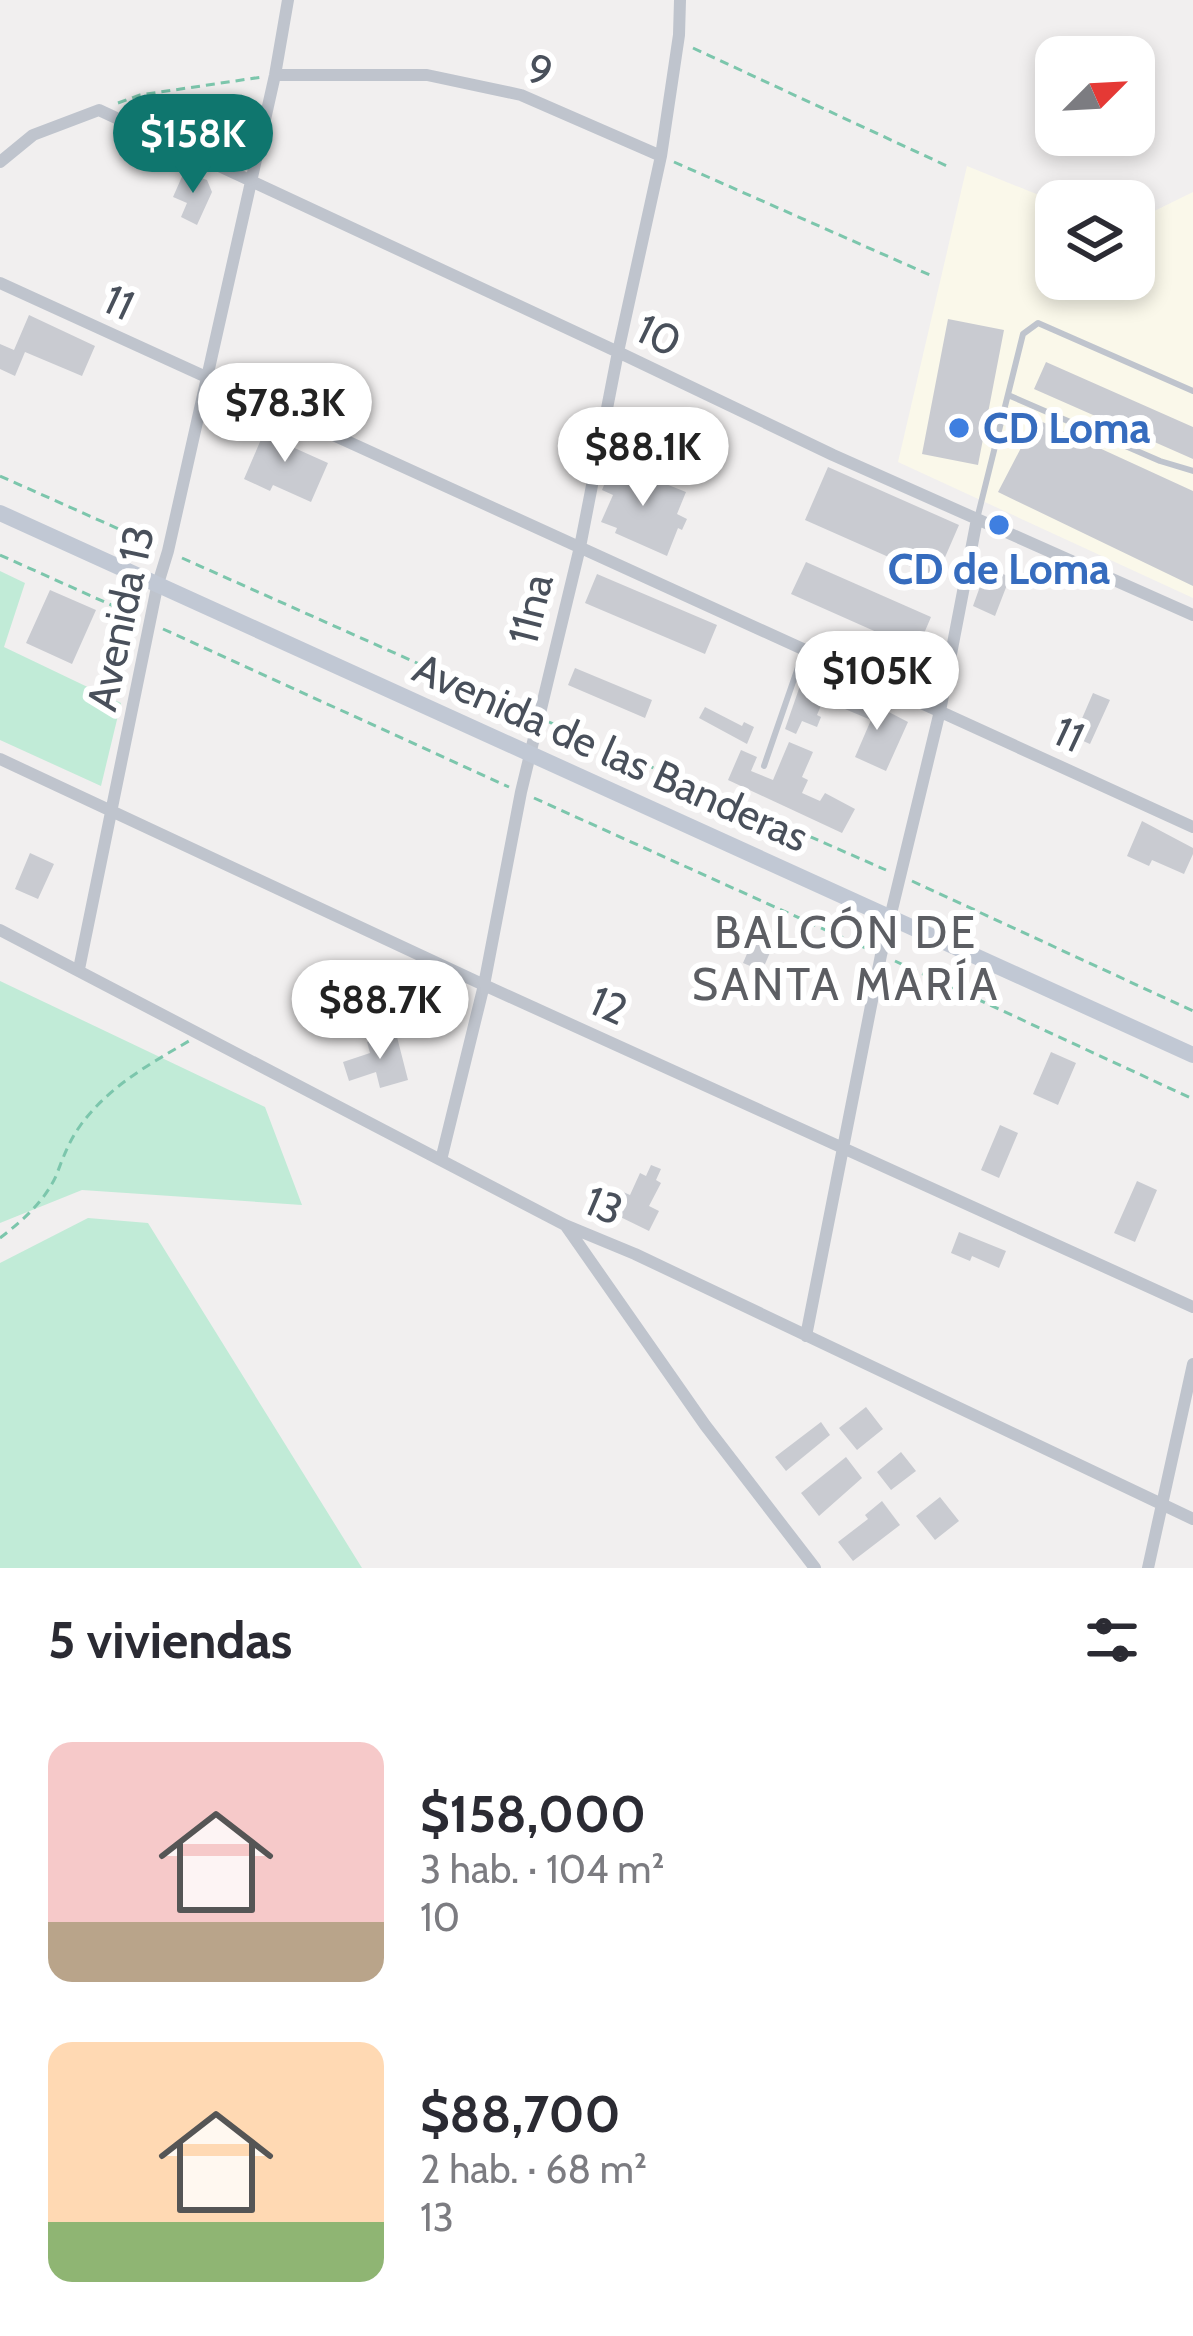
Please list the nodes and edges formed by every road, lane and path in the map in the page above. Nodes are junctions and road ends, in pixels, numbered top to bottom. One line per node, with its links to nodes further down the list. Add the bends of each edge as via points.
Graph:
1 (288, 0): 4 (street, Avenida 13)
2 (680, 0): 3 (street, 11na)
3 (678, 42): 6 (street, 11na); 8 (path)
4 (275, 75): 5 (path, via 140,95); 6 (street, 9, via 428,75 521,95); 9 (street, Avenida 13)
5 (99, 110): 7 (street, via 33,135); 9 (street, 10)
6 (662, 156): 10 (path); 12 (street, 11na)
7 (0, 162)
8 (947, 166)
9 (251, 182): 12 (street, 10); 13 (street, Avenida 13)
10 (930, 275)
11 (0, 283): 13 (street, 11)
12 (618, 352): 19 (street, 10); 20 (street, 11na)
13 (206, 379): 20 (street, 11); 21 (street, Avenida 13)
14 (1193, 391): 15 (lane, via 1039,323 1023,334)
15 (1007, 395): 16 (lane); 19 (lane)
16 (1193, 471)
17 (0, 476): 21 (path)
18 (0, 513): 23 (street, Avenida de las Banderas)
19 (977, 519): 24 (street, 10); 27 (street)
20 (580, 548): 26 (street, 11); 28 (street, 11na)
21 (168, 551): 23 (street, Avenida 13); 28 (path)
22 (0, 554): 25 (path)
23 (157, 586): 25 (street, Avenida 13); 29 (street, Avenida de las Banderas)
24 (1193, 615)
25 (152, 623): 32 (path); 33 (street, Avenida 13)
26 (804, 650): 27 (street, 11); 31 (lane)
27 (940, 711): 34 (street, 11); 35 (street)
28 (538, 717): 29 (street, 11na); 35 (path)
29 (531, 755): 32 (street, 11na); 36 (street, Avenida de las Banderas)
30 (0, 759): 33 (street, 12)
31 (764, 766)
32 (521, 792): 38 (path); 40 (street, 11na)
33 (112, 812): 39 (street, Avenida 13); 40 (street, 12)
34 (1193, 827)
35 (899, 876): 36 (street); 41 (path)
36 (891, 917): 38 (street); 43 (street, Avenida de las Banderas)
37 (0, 930): 39 (street, 13)
38 (881, 955): 44 (path); 45 (street)
39 (79, 969): 42 (street, 13)
40 (484, 985): 45 (street, 12); 46 (street, 11na)
41 (1193, 1011)
42 (201, 1034): 46 (street, 13); 48 (path, via 121,1082 63,1152 28,1217)
43 (1193, 1055)
44 (1193, 1099)
45 (844, 1148): 49 (street, 12); 50 (street)
46 (441, 1160): 47 (street, 13)
47 (565, 1225): 50 (street, 13); 54 (street)
48 (0, 1238)
49 (1193, 1307)
50 (806, 1336): 52 (street, 13)
51 (1193, 1364): 52 (street)
52 (1161, 1506): 53 (street, 13); 55 (street)
53 (1193, 1519)
54 (814, 1568)
55 (1148, 1568)

